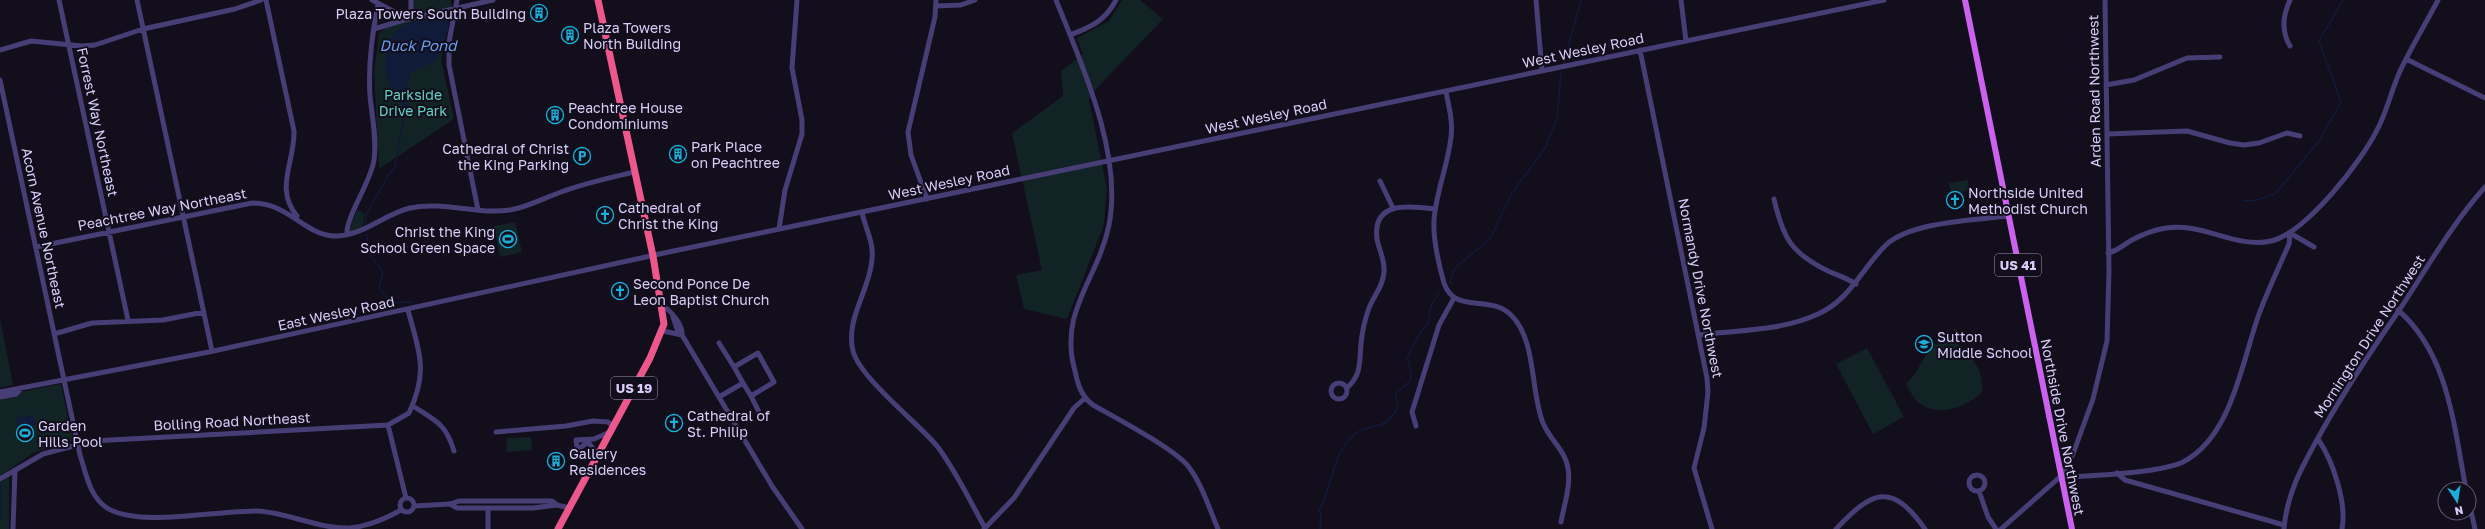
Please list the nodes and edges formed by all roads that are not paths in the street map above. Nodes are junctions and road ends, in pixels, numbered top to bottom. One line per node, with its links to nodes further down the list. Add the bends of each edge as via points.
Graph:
1 (59, 0): 29 (street, Forrest Way Northeast)
2 (137, 0): 25 (street)
3 (262, 0): 25 (street, via 235,9)
4 (266, 0): 54 (street, via 294,131 293,148 285,178 285,192)
5 (372, 0): 22 (street)
6 (411, 0): 24 (street)
7 (457, 0): 23 (street)
8 (493, 0): 23 (street)
9 (598, 0): 43 (highway, US 19)
10 (797, 0): 55 (street, via 792,68 802,120 802,134 785,190)
11 (975, 0): 21 (street, via 953,7)
12 (1056, 0): 27 (street)
13 (1116, 0): 27 (street, via 1104,18 1091,27)
14 (1536, 0): 35 (street)
15 (1680, 0): 28 (street)
16 (1884, 0): 28 (street, West Wesley Road)
17 (1965, 0): 52 (main road, Northside Drive Northwest / US 41)
18 (2105, 0): 37 (street, Arden Road Northwest)
19 (2290, 0): 30 (street, via 2284,15 2283,29)
20 (2438, 0): 34 (street)
21 (936, 3): 46 (street, via 908,132 911,155)
22 (378, 4): 24 (street); 26 (street)
23 (456, 8): 24 (street); 50 (street, via 449,42 449,65)
24 (410, 18): 26 (street)
25 (143, 29): 29 (street, via 95,45); 53 (street)
26 (374, 29): 58 (street, via 370,78 375,134 374,161)
27 (1070, 35): 42 (street, via 1095,101)
28 (1686, 41): 32 (street, West Wesley Road)
29 (69, 44): 31 (street, via 31,41); 56 (street, Forrest Way Northeast)
30 (2290, 46)
31 (0, 50)
32 (1640, 50): 35 (street, West Wesley Road); 73 (street, Normandy Drive Northwest)
33 (2220, 57): 37 (street, via 2187,58 2134,80)
34 (2406, 59): 39 (street); 57 (street, via 2380,125 2365,152 2348,175 2303,223)
35 (1542, 71): 38 (street, West Wesley Road)
36 (0, 80): 59 (street, Acorn Avenue Northeast)
37 (2106, 85): 40 (street, Arden Road Northwest)
38 (1446, 92): 42 (street, West Wesley Road); 49 (street, via 1451,118 1451,136)
39 (2485, 98)
40 (2106, 134): 41 (street, via 2188,131 2230,143 2244,144 2259,143 2287,133); 61 (street, Arden Road Northwest)
41 (2300, 136)
42 (1108, 161): 46 (street, West Wesley Road); 85 (street, via 1112,192 1109,225 1098,260 1075,310 1070,332 1072,361 1079,387)
43 (634, 172): 50 (street, Peachtree Way Northeast, via 580,185 518,208 499,211); 62 (highway, US 19)
44 (1380, 181): 48 (street)
45 (2485, 187): 67 (street, Mornington Drive Northwest)
46 (927, 199): 51 (street, West Wesley Road)
47 (1774, 199): 63 (street, via 1782,230 1796,251 1810,262)
48 (1393, 208): 49 (street, via 1404,205); 80 (street, via 1384,215 1378,228 1384,277 1369,307 1362,333 1360,372)
49 (1435, 209): 64 (street, via 1437,257 1445,285)
50 (478, 210): 58 (street, Peachtree Way Northeast, via 438,206 412,208)
51 (862, 212): 55 (street, West Wesley Road); 115 (street, via 871,240 873,258 854,321 854,355 873,380 938,448)
52 (2008, 216): 63 (street, via 1906,232 1885,246); 98 (main road, Northside Drive Northwest / US 41)
53 (183, 217): 54 (street, Peachtree Way Northeast, via 259,203 279,208); 56 (street, Peachtree Way Northeast); 68 (street)
54 (300, 221): 58 (street, Peachtree Way Northeast, via 323,234)
55 (779, 229): 62 (street, West Wesley Road)
56 (109, 232): 59 (street, Peachtree Way Northeast); 69 (street, Forrest Way Northeast)
57 (2290, 233): 60 (street); 61 (street, via 2270,241 2254,242 2190,228 2168,228 2146,233); 97 (street, via 2289,244 2259,314 2230,402 2207,443 2194,456 2176,465)
58 (347, 235)
59 (36, 247): 71 (street, Acorn Avenue Northeast)
60 (2314, 247)
61 (2108, 253): 98 (street, Arden Road Northwest, via 2109,325 2103,364 2073,454)
62 (652, 256): 65 (highway, US 19); 66 (street, East Wesley Road)
63 (1856, 284): 73 (street, via 1833,306 1805,320 1771,327)
64 (1454, 298): 89 (street, via 1439,325 1412,412); 113 (street, via 1464,303 1485,303 1500,307 1510,314 1522,330 1543,422 1562,451 1568,466 1568,483)
65 (662, 305): 70 (highway, US 19); 72 (street, via 670,310 683,330)
66 (408, 310): 75 (street, East Wesley Road); 88 (street, via 421,361 420,381 409,413)
67 (2398, 310): 92 (street, Mornington Drive Northwest, via 2359,368); 100 (street, via 2418,332 2440,371)
68 (204, 312): 69 (street, via 163,320); 75 (street)
69 (128, 320): 71 (street, via 92,323)
70 (663, 331): 72 (street); 90 (highway, US 19)
71 (54, 334): 77 (street, Acorn Avenue Northeast)
72 (682, 335): 84 (street)
73 (1699, 335): 121 (street, Normandy Drive Northwest, via 1708,392 1704,428 1694,468)
74 (719, 343): 76 (street)
75 (212, 351): 77 (street, East Wesley Road)
76 (734, 367): 78 (street); 82 (street, via 758,353 774,382)
77 (64, 382): 79 (street, East Wesley Road); 93 (street, Acorn Avenue Northeast)
78 (743, 383): 82 (street); 84 (street)
79 (23, 388): 81 (street, East Wesley Road); 83 (street, East Wesley Road, via 16,394)
80 (1347, 388)
81 (0, 392)
82 (751, 396): 87 (street)
83 (0, 397)
84 (719, 397): 119 (street, via 772,486)
85 (1085, 398): 115 (street, via 1074,408 1014,498); 120 (street, via 1187,464 1197,480)
86 (416, 408): 94 (street, via 442,424)
87 (760, 414)
88 (388, 425): 93 (street, Bolling Road Northeast, via 92,441); 102 (street)
89 (1416, 426)
90 (612, 429): 91 (street, via 608,422 593,421); 95 (highway, US 19); 95 (street, via 594,439 576,440 577,448 588,442)
91 (496, 432)
92 (2318, 439): 114 (street, Mornington Drive Northwest, via 2292,486); 127 (street, via 2340,492 2344,513)
93 (78, 444): 96 (street, Bolling Road Northeast, via 44,454); 112 (street, Acorn Avenue Northeast, via 95,496 107,508 122,514 179,516 258,511 284,515 320,526 340,528 363,526)
94 (454, 451)
95 (597, 454): 111 (highway, US 19)
96 (15, 470): 99 (street, Bolling Road Northeast); 116 (street)
97 (2117, 473): 98 (street); 114 (street, via 2125,480)
98 (2061, 476): 125 (street, Arden Road Northwest); 126 (main road, Northside Drive Northwest / US 41)
99 (0, 479)
100 (2464, 481)
101 (1979, 491): 124 (street, via 1988,517)
102 (406, 498): 107 (street, via 412,500); 112 (street, via 400,503)
103 (507, 501): 104 (street); 105 (street, via 459,501); 109 (street)
104 (532, 501): 106 (street, via 552,501); 110 (street)
105 (450, 504): 107 (street); 108 (street, via 456,508)
106 (557, 505): 110 (street); 111 (street)
107 (414, 506): 112 (street, via 408,512)
108 (488, 508): 109 (street); 117 (street)
109 (507, 508): 110 (street)
110 (532, 508)
111 (570, 508): 118 (highway, US 19)
112 (401, 510)
113 (1561, 522)
114 (2284, 527)
115 (984, 528)
116 (13, 529)
117 (488, 529)
118 (558, 529)
119 (802, 529)
120 (1218, 529)
121 (1712, 529)
122 (1836, 529): 123 (street, via 1857,507 1873,498 1884,496 1902,504)
123 (1925, 529)
124 (1996, 529)
125 (2001, 529)
126 (2072, 529)
127 (2342, 529)

